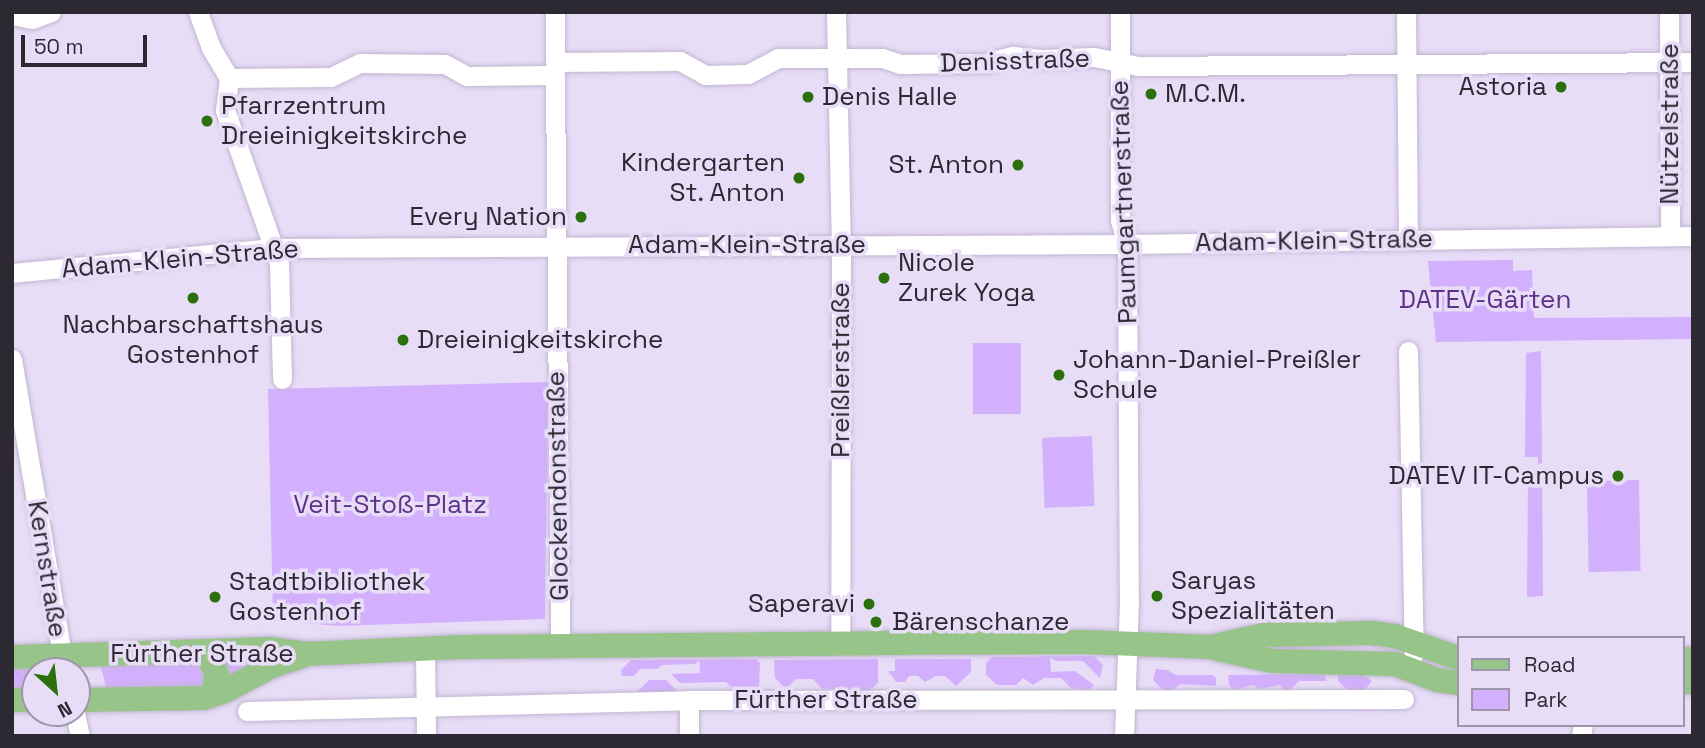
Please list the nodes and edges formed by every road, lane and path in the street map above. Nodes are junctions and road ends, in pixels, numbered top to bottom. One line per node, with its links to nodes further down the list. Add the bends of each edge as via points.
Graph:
1 (51, 12): 8 (street, via 32,19)
2 (198, 12): 15 (street, via 211,48)
3 (555, 12): 14 (street, Glockendonstraße)
4 (836, 12): 9 (street, Preißlerstraße)
5 (1120, 12): 10 (street, Paumgartnerstraße)
6 (1406, 12): 13 (street)
7 (1669, 12): 12 (street, Nützelstraße)
8 (12, 15)
9 (837, 58): 10 (street, Denisstraße, via 882,58 900,64 986,63 1013,55); 14 (street, Denisstraße, via 778,58 748,74 705,75 680,61); 19 (street, Preißlerstraße)
10 (1120, 62): 13 (street, Denisstraße, via 1138,66); 20 (street, Paumgartnerstraße, via 1120,220)
11 (1693, 62): 12 (street, Denisstraße)
12 (1670, 63): 13 (street, Denisstraße); 16 (street, Nützelstraße)
13 (1406, 65): 18 (street)
14 (555, 69): 15 (street, Denisstraße, via 467,76 445,64 360,63 331,77); 21 (street, Glockendonstraße)
15 (229, 78): 22 (street, via 225,110)
16 (1670, 236): 17 (street, Adam-Klein-Straße); 18 (street, Adam-Klein-Straße)
17 (1693, 236)
18 (1408, 239): 20 (street, Adam-Klein-Straße)
19 (841, 244): 20 (street, Adam-Klein-Straße); 21 (street, Adam-Klein-Straße); 28 (street, Preißlerstraße)
20 (1127, 244): 29 (street, Paumgartnerstraße)
21 (556, 246): 22 (street, Adam-Klein-Straße); 30 (street, Glockendonstraße)
22 (274, 248): 23 (street, Adam-Klein-Straße); 26 (street, via 279,263)
23 (12, 273)
24 (1409, 351): 27 (street)
25 (12, 359): 35 (street, Kernstraße)
26 (282, 379)
27 (1414, 643): 31 (main road, Fürther Straße, via 1379,634 1265,635); 36 (main road, Fürther Straße); 38 (street)
28 (840, 644): 29 (main road, Fürther Straße); 30 (main road, Fürther Straße)
29 (1126, 644): 31 (main road, Fürther Straße); 41 (street, Paumgartnerstraße)
30 (560, 646): 32 (main road, Fürther Straße)
31 (1210, 647): 38 (main road, Fürther Straße, via 1273,661 1380,663)
32 (425, 648): 34 (main road, Fürther Straße); 45 (street)
33 (206, 651): 34 (main road, Fürther Straße, via 269,649); 37 (main road, Fürther Straße); 40 (main road, via 217,675)
34 (307, 654): 40 (main road, Fürther Straße)
35 (62, 657)
36 (1456, 657)
37 (91, 661)
38 (1414, 671): 39 (main road, Fürther Straße)
39 (1456, 682)
40 (213, 695): 43 (main road, Fürther Straße)
41 (1123, 699): 42 (street, Fürther Straße); 44 (street, Fürther Straße); 49 (street, Paumgartnerstraße)
42 (1404, 699)
43 (91, 700)
44 (689, 700): 45 (street, Fürther Straße); 48 (street)
45 (426, 707): 46 (street, Fürther Straße); 47 (street)
46 (247, 710)
47 (426, 736)
48 (689, 736)
49 (1124, 736)

